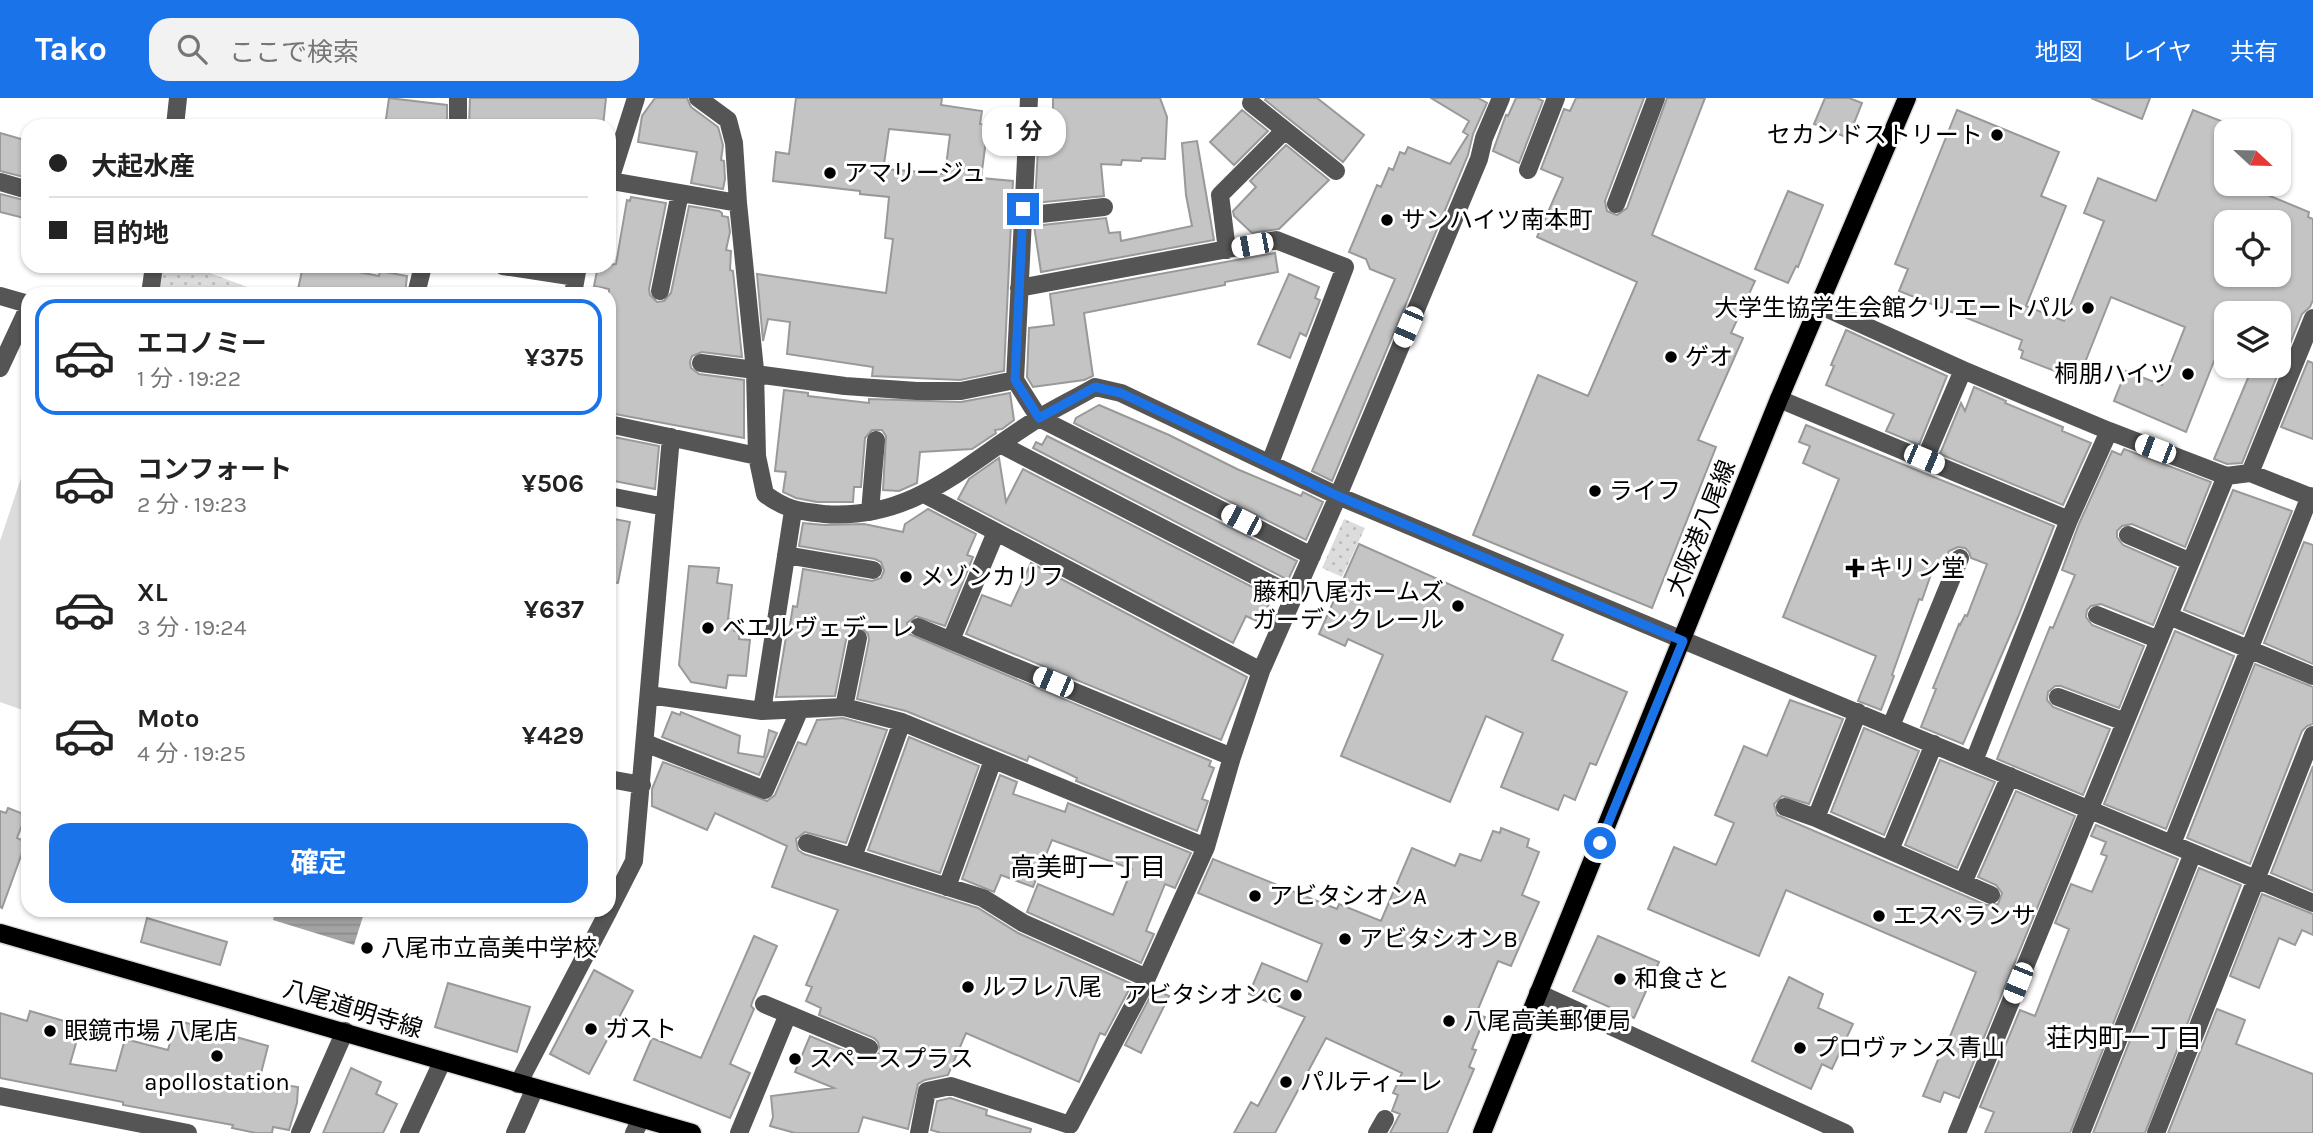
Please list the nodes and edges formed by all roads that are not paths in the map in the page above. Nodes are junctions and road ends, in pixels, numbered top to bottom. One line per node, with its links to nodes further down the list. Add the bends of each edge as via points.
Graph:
1 (178, 98): 11 (street)
2 (458, 98): 12 (street)
3 (636, 98): 14 (street)
4 (698, 98): 21 (street, via 729,120)
5 (1029, 98): 24 (street)
6 (1501, 98): 53 (street)
7 (1556, 98): 15 (street)
8 (1656, 98): 22 (street)
9 (1907, 98): 32 (main road, 大阪港八尾線)
10 (1251, 103): 13 (street)
11 (176, 119)
12 (458, 119)
13 (1285, 130): 16 (street); 25 (street, via 1220,195)
14 (616, 163)
15 (1528, 170)
16 (1336, 171)
17 (0, 182): 19 (street)
18 (616, 183): 20 (street)
19 (21, 188)
20 (680, 193): 21 (street); 29 (street)
21 (738, 203): 38 (street)
22 (1616, 204)
23 (1104, 207): 24 (street)
24 (1023, 216): 28 (street)
25 (1227, 250): 28 (street); 49 (street, via 1276,240 1345,267)
26 (542, 273): 27 (street)
27 (576, 279)
28 (1019, 288): 39 (street)
29 (660, 290)
30 (0, 296): 31 (street)
31 (21, 304)
32 (1819, 305): 37 (street); 40 (main road, 大阪港八尾線)
33 (2313, 318): 50 (street)
34 (21, 322): 36 (street)
35 (701, 363): 38 (street)
36 (0, 368)
37 (1963, 370): 43 (street); 48 (street)
38 (755, 372): 39 (street, via 917,391 961,391); 47 (street)
39 (1015, 380): 41 (street)
40 (1779, 399): 48 (street); 74 (main road, 大阪港八尾線)
41 (1039, 418): 46 (street); 49 (street, via 1095,387 1121,393); 63 (street)
42 (616, 425): 44 (street)
43 (2109, 431): 51 (street); 59 (street)
44 (671, 437): 47 (street); 56 (street)
45 (877, 440): 58 (street)
46 (1000, 444): 52 (street); 67 (street)
47 (757, 456): 57 (street, via 765,494)
48 (1924, 459): 59 (street)
49 (1270, 463): 53 (street)
50 (2250, 473): 51 (street); 55 (street)
51 (2225, 476): 65 (street)
52 (926, 495): 58 (street); 60 (street)
53 (1338, 496): 63 (street); 74 (street)
54 (616, 497): 56 (street)
55 (2311, 497): 75 (street)
56 (665, 507): 78 (street)
57 (793, 511): 58 (street, via 849,516); 62 (street)
58 (870, 512)
59 (2069, 520): 92 (street)
60 (996, 532): 72 (street); 76 (street)
61 (2128, 535): 65 (street)
62 (786, 555): 66 (street); 82 (street)
63 (1312, 556): 67 (street)
64 (1960, 558): 86 (street)
65 (2189, 561): 69 (street)
66 (873, 570)
67 (1294, 596): 76 (street)
68 (2097, 615): 73 (street)
69 (2169, 616): 73 (street); 75 (street)
70 (918, 626): 72 (street)
71 (858, 638): 80 (street)
72 (951, 640): 90 (street)
73 (2159, 640): 85 (street)
74 (1683, 641): 83 (street); 114 (main road, 大阪港八尾線)
75 (2249, 649): 77 (street); 100 (street)
76 (1261, 671): 90 (street)
77 (2313, 676)
78 (649, 695): 82 (street); 88 (street)
79 (2058, 697): 85 (street)
80 (844, 707): 81 (street); 84 (street)
81 (800, 709): 82 (street); 88 (street, via 765,790)
82 (762, 711)
83 (1858, 712): 86 (street); 98 (street)
84 (902, 722): 91 (street); 104 (street)
85 (2125, 722): 97 (street)
86 (1891, 726): 89 (street)
87 (2313, 736): 105 (street)
88 (645, 743): 95 (street)
89 (1934, 744): 92 (street); 102 (street)
90 (1231, 757): 101 (street)
91 (993, 760): 101 (street); 107 (street)
92 (1974, 761): 93 (street)
93 (2010, 775): 97 (street); 106 (street)
94 (616, 780): 95 (street)
95 (642, 785): 109 (street, via 635,861)
96 (1785, 807): 98 (street)
97 (2088, 808): 100 (street); 133 (street)
98 (1816, 818): 102 (street)
99 (807, 843): 104 (street)
100 (2172, 844): 103 (street)
101 (1206, 847): 113 (street)
102 (1890, 850): 106 (street)
103 (2193, 853): 105 (street); 134 (street)
104 (853, 857): 107 (street)
105 (2257, 880): 110 (street); 135 (street)
106 (1963, 883): 108 (street)
107 (947, 887): 113 (street, via 983,898 1023,923)
108 (1991, 895)
109 (616, 897)
110 (2313, 903)
111 (606, 917): 120 (street)
112 (0, 933): 117 (main road, 八尾道明寺線)
113 (1147, 978): 130 (street, via 1070,1125 951,1086 927,1091)
114 (1538, 993): 131 (main road, 大阪港八尾線); 132 (street)
115 (764, 1004): 116 (street)
116 (788, 1014): 118 (street); 129 (street)
117 (345, 1031): 119 (main road, 八尾道明寺線); 125 (street)
118 (869, 1048)
119 (442, 1062): 120 (main road, 八尾道明寺線); 126 (street)
120 (527, 1086): 123 (main road, 八尾道明寺線); 127 (street)
121 (0, 1097): 122 (street)
122 (110, 1126): 124 (street)
123 (638, 1126): 128 (main road, 八尾道明寺線)
124 (188, 1133)
125 (300, 1133)
126 (409, 1133)
127 (515, 1133)
128 (692, 1133)
129 (739, 1133)
130 (919, 1133)
131 (1482, 1133)
132 (1846, 1133)
133 (1957, 1133)
134 (2081, 1133)
135 (2156, 1133)

